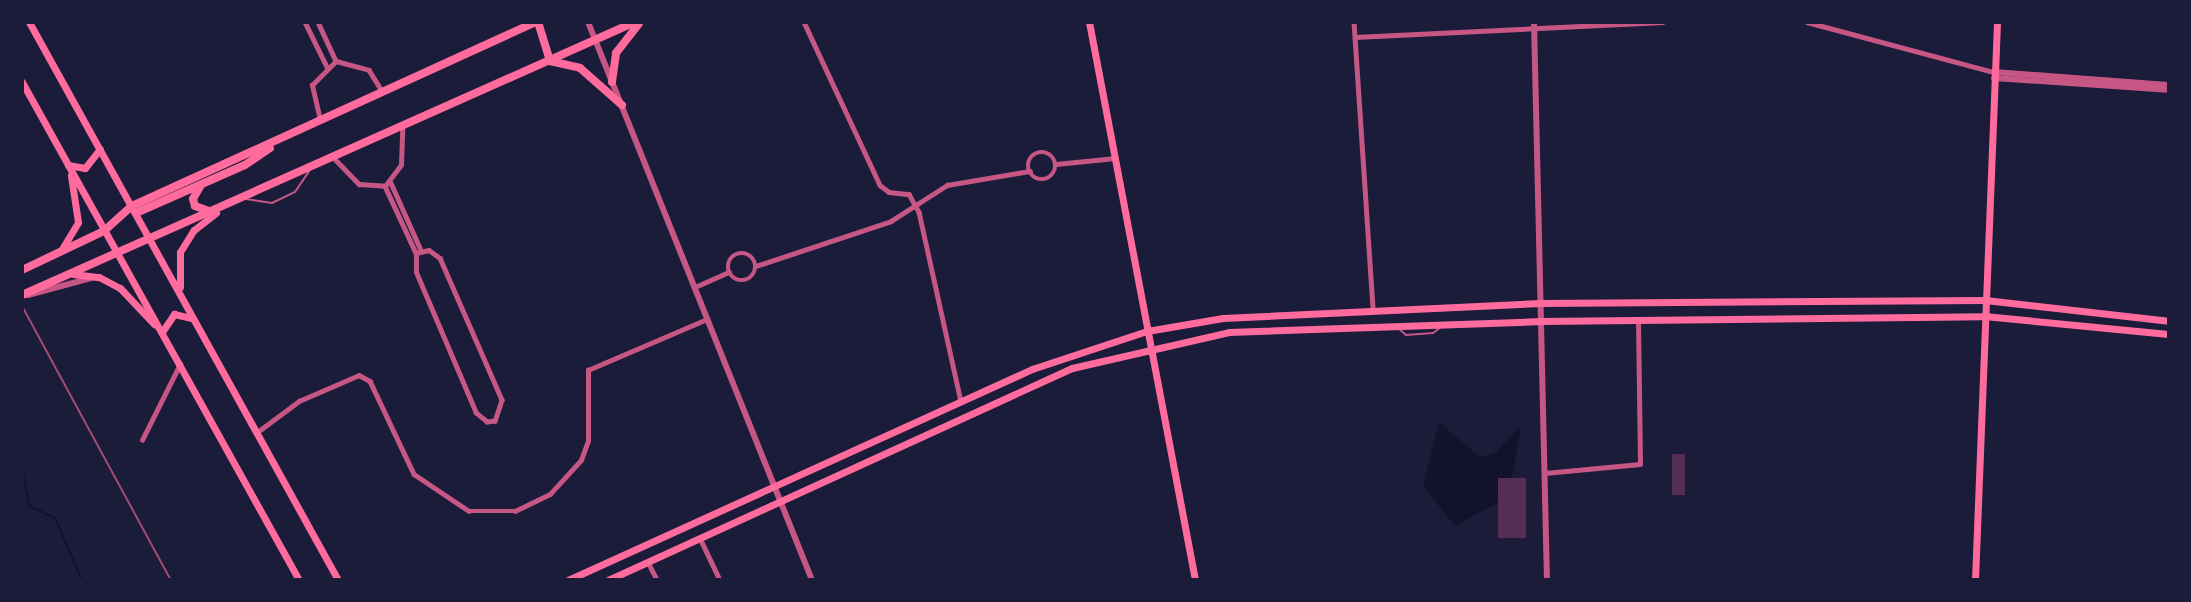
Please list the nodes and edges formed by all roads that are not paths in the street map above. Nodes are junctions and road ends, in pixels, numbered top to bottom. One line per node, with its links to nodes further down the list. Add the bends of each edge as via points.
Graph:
1 (29, 22): 30 (main road)
2 (305, 22): 19 (street)
3 (318, 22): 17 (street)
4 (537, 22): 18 (highway); 25 (highway)
5 (588, 22): 16 (street)
6 (635, 22): 16 (highway)
7 (640, 22): 22 (highway, via 616,53)
8 (804, 22): 41 (street, via 880,185 889,192 909,194)
9 (1089, 22): 31 (main road)
10 (1354, 22): 15 (street)
11 (1664, 22): 14 (street)
12 (1807, 22): 20 (street)
13 (1997, 22): 20 (main road)
14 (1534, 25): 15 (street); 57 (street)
15 (1355, 37): 58 (street)
16 (596, 41): 18 (highway); 22 (street)
17 (336, 61): 19 (street); 25 (street, via 369,70)
18 (550, 61): 26 (highway, via 580,68); 28 (highway)
19 (327, 67): 27 (street, via 312,85)
20 (1994, 75): 23 (street); 24 (street); 56 (main road)
21 (22, 81): 33 (main road)
22 (612, 82): 26 (street)
23 (2169, 85)
24 (2169, 90)
25 (383, 92): 27 (highway)
26 (622, 105): 54 (street)
27 (320, 121): 29 (highway)
28 (402, 128): 32 (highway); 37 (street, via 401,165)
29 (288, 135): 38 (highway, via 245,165); 42 (highway)
30 (100, 149): 33 (main road, via 85,168); 42 (main road)
31 (1114, 158): 34 (street); 65 (main road)
32 (335, 159): 35 (highway); 39 (street, via 359,184)
33 (68, 165): 44 (main road); 48 (main road, via 78,222)
34 (1056, 165): 36 (street, via 1044,179); 36 (street, via 1048,153 1039,152 1031,157)
35 (310, 170): 40 (highway); 40 (lane, via 295,192 272,203)
36 (1030, 171): 41 (street, via 947,185)
37 (391, 183): 39 (street); 47 (street)
38 (202, 184): 42 (highway); 43 (highway, via 193,200 195,206)
39 (385, 186): 47 (street)
40 (246, 199): 43 (highway)
41 (914, 203): 49 (street, via 891,221); 70 (street)
42 (134, 210): 44 (highway); 45 (main road)
43 (216, 213): 45 (highway); 60 (main road, via 188,238 177,262 177,281)
44 (104, 231): 46 (main road); 48 (highway)
45 (151, 242): 46 (highway); 60 (main road)
46 (116, 250): 52 (highway); 66 (main road)
47 (418, 251): 47 (street, via 416,272 476,413 487,422 495,421 503,407 497,389 440,258)
48 (58, 253): 50 (highway)
49 (756, 266): 51 (street, via 743,281); 51 (street, via 748,255 738,254 731,259)
50 (22, 270)
51 (729, 272): 54 (street)
52 (65, 274): 53 (main road); 55 (highway)
53 (99, 277): 55 (street); 66 (main road, via 120,288)
54 (695, 287): 61 (street)
55 (22, 296)
56 (1985, 300): 57 (main road); 59 (main road); 64 (main road)
57 (1540, 303): 58 (main road); 63 (street)
58 (1373, 309): 65 (main road, via 1223,318)
59 (1984, 316): 62 (main road); 67 (main road); 87 (main road)
60 (194, 319): 66 (main road, via 185,313 174,314); 71 (main road)
61 (707, 319): 71 (street, via 588,370 588,441 581,460 550,494 515,511 469,511 414,474 370,381 360,375 299,401); 74 (street)
62 (1638, 320): 63 (main road); 73 (street, via 1640,464)
63 (1541, 321): 68 (main road, via 1229,332); 73 (street)
64 (2169, 321)
65 (1147, 331): 68 (main road); 70 (main road, via 1082,350)
66 (162, 332): 69 (main road)
67 (2169, 334)
68 (1150, 347): 75 (main road, via 1072,368); 85 (main road)
69 (180, 364): 72 (street); 78 (main road)
70 (960, 402): 74 (main road)
71 (256, 433): 79 (main road)
72 (142, 440)
73 (1545, 473): 86 (street)
74 (775, 487): 75 (street); 80 (main road)
75 (781, 502): 76 (main road); 84 (street)
76 (700, 538): 77 (main road); 83 (street)
77 (648, 562): 81 (main road); 82 (street)
78 (299, 579)
79 (338, 579)
80 (568, 579)
81 (608, 579)
82 (657, 579)
83 (720, 579)
84 (812, 579)
85 (1195, 579)
86 (1548, 579)
87 (1975, 579)

